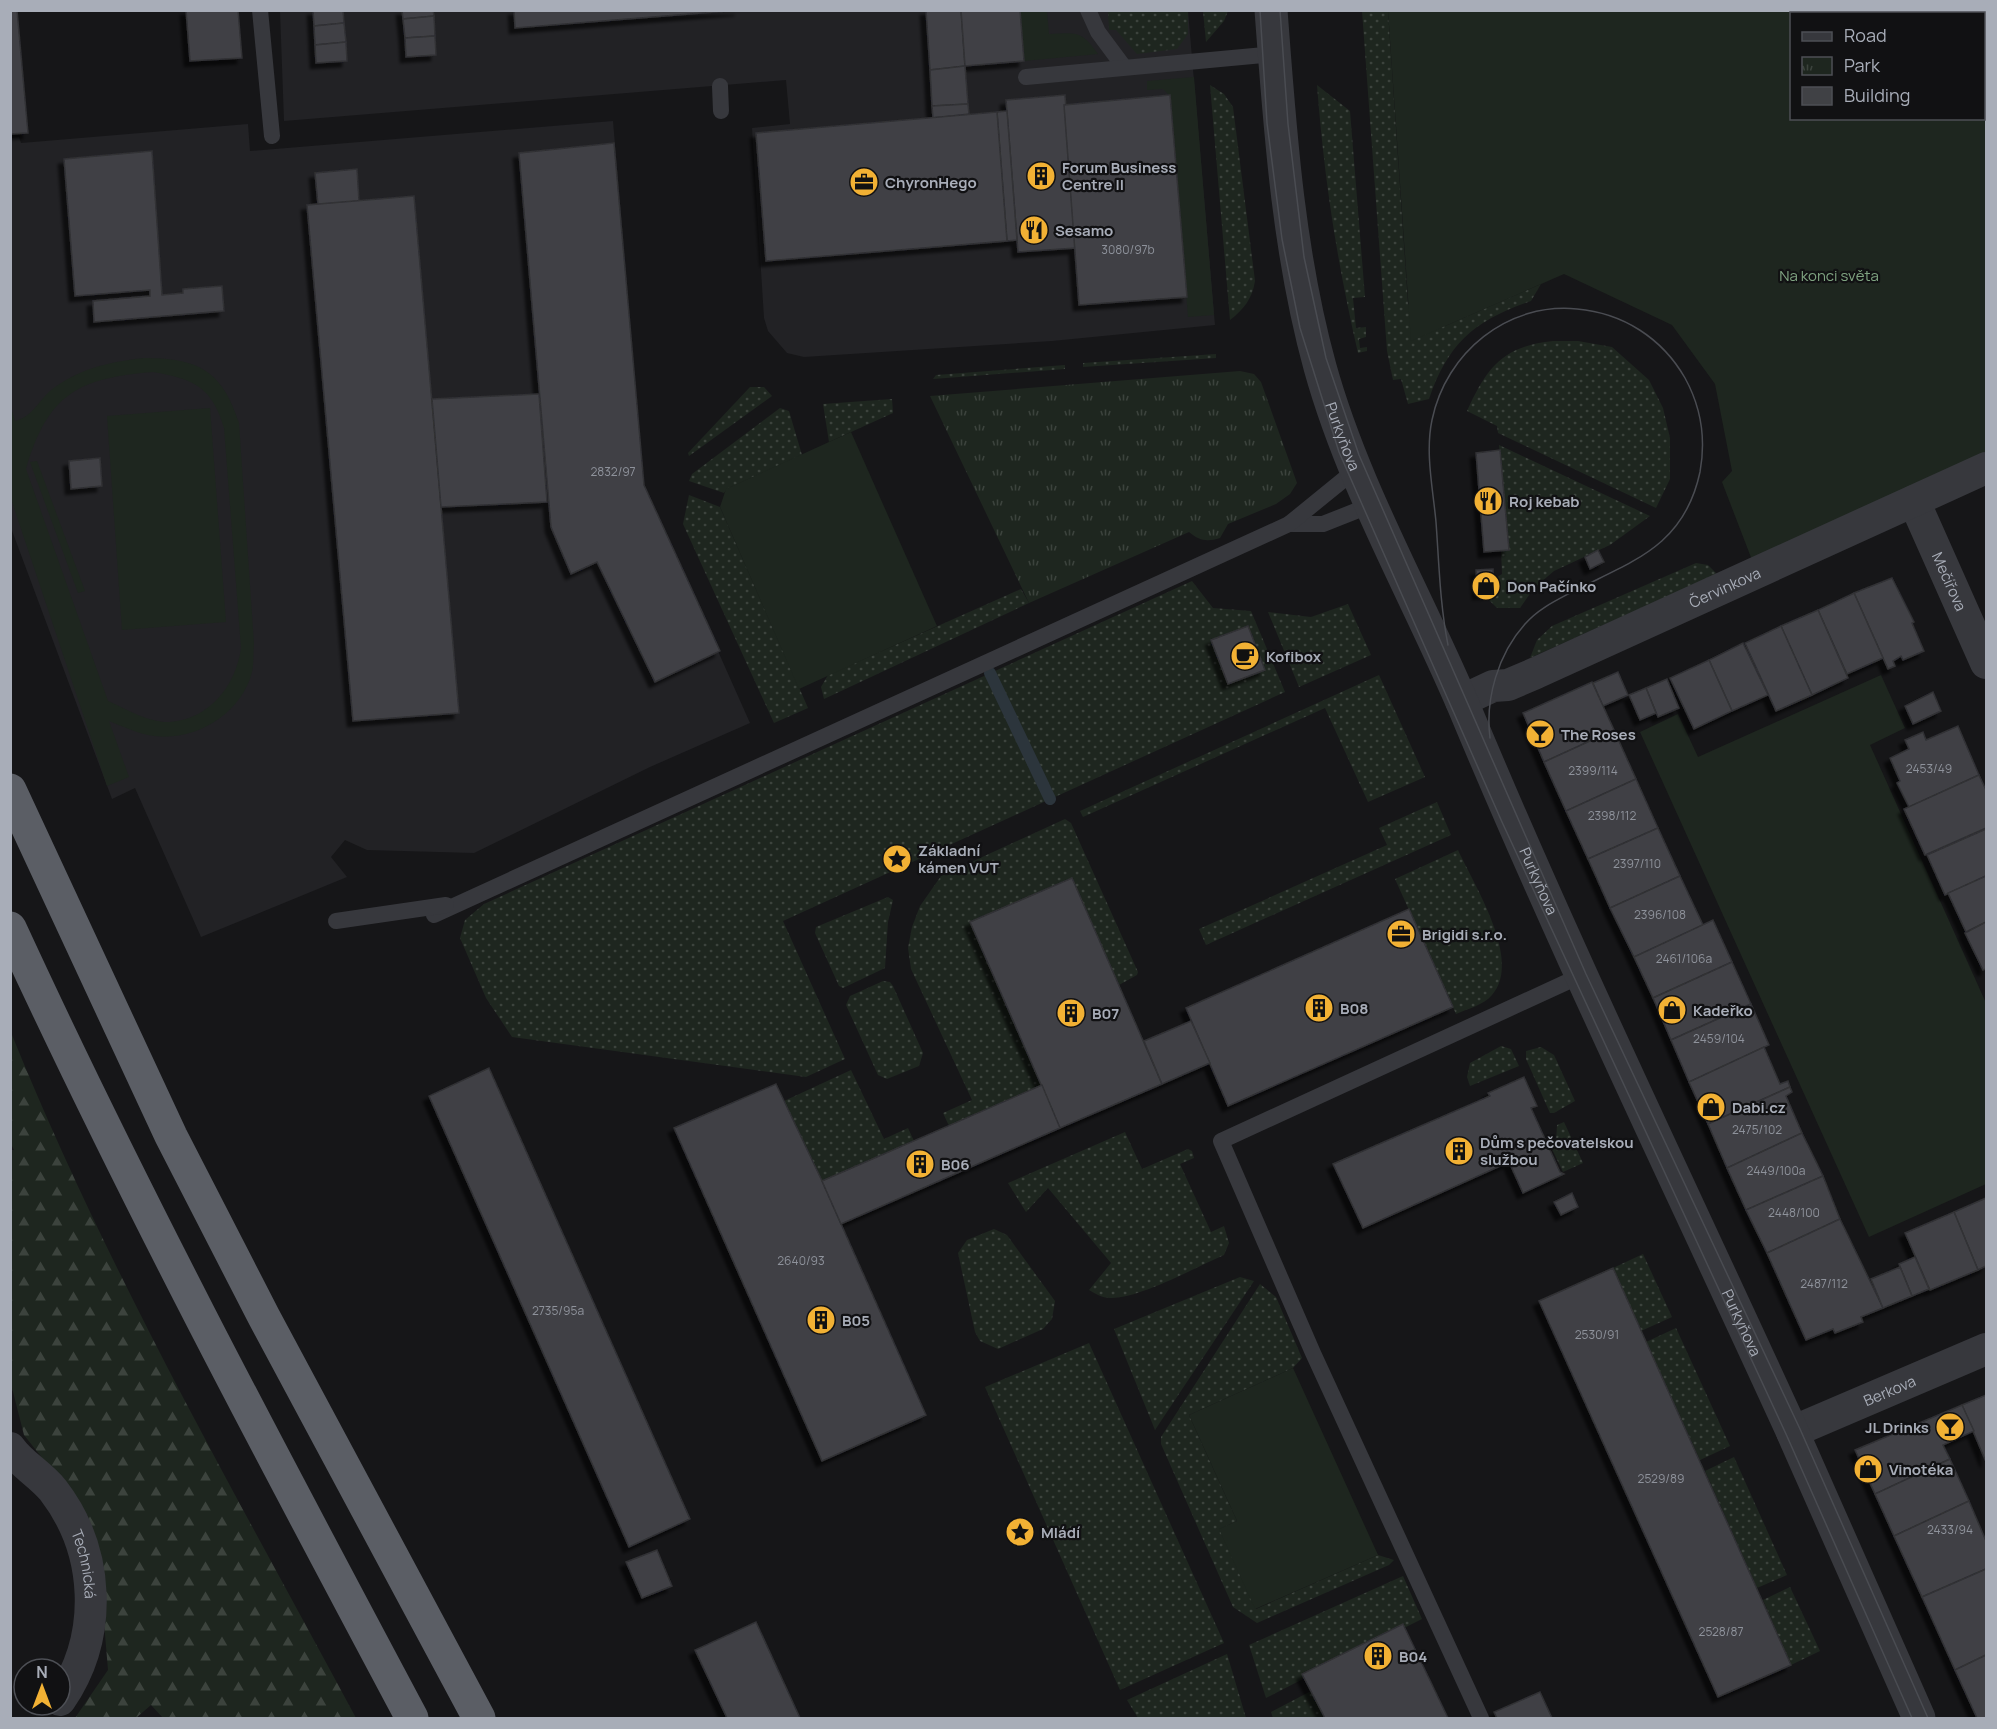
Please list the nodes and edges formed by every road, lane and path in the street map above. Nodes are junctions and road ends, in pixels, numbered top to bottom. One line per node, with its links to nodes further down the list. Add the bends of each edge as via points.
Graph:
1 (260, 10): 9 (lane)
2 (1088, 10): 5 (lane, via 1098,32)
3 (1271, 10): 4 (street, Purkyňova)
4 (1274, 54): 5 (lane); 10 (street, Purkyňova, via 1293,238 1320,367)
5 (1124, 67): 6 (lane)
6 (1026, 77)
7 (720, 86): 8 (lane)
8 (721, 111)
9 (272, 136)
10 (1355, 466): 13 (street, Purkyňova); 14 (lane)
11 (1986, 468): 12 (street, Červinkova)
12 (1914, 501): 15 (street, Mečířova); 16 (street, Červinkova, via 1536,673)
13 (1371, 506): 14 (lane, via 1323,524); 16 (street, Purkyňova)
14 (1289, 524): 18 (lane)
15 (1986, 663)
16 (1461, 701): 22 (street, Purkyňova)
17 (10, 790): 28 (highway, via 171,1136)
18 (462, 902): 19 (lane); 20 (lane)
19 (434, 915)
20 (336, 921)
21 (10, 928): 27 (highway, via 211,1341)
22 (1580, 976): 24 (street, Purkyňova); 29 (lane, via 1221,1141 1313,1353)
23 (1986, 1349): 24 (street, Berkova)
24 (1792, 1432): 30 (street, Purkyňova)
25 (10, 1448): 26 (street, Technická, via 39,1474 65,1509 80,1537 90,1571 90,1619 81,1659)
26 (72, 1677)
27 (412, 1719)
28 (479, 1719)
29 (1481, 1719)
30 (1919, 1719)

